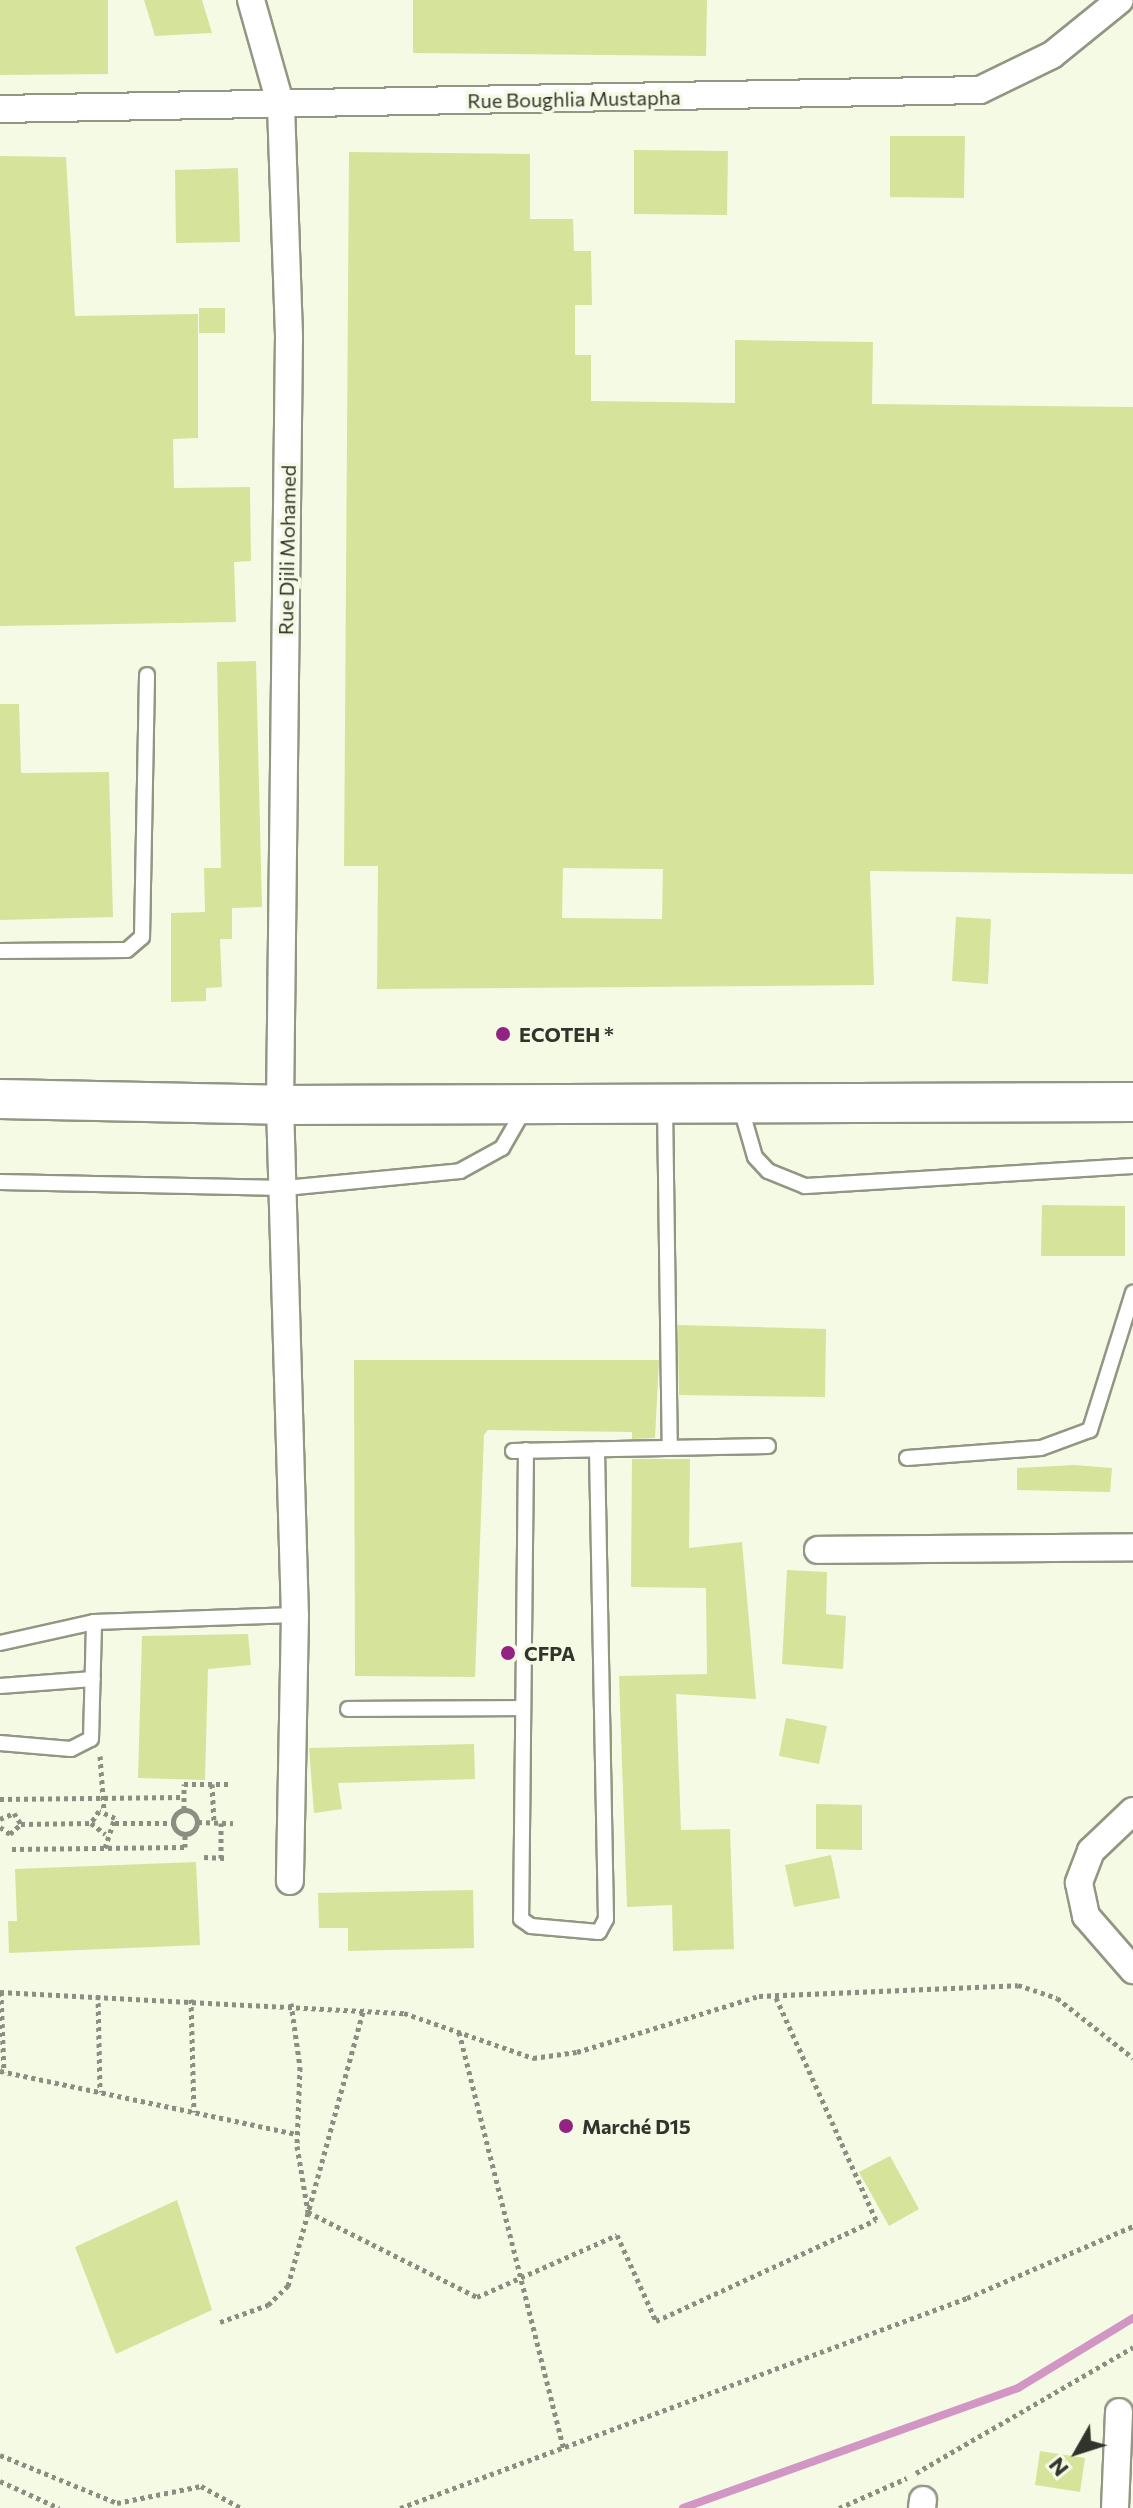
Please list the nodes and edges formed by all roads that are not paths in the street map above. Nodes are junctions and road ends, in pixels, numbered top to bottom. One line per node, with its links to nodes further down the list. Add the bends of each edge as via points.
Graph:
1 (251, 0): 3 (street, Rue Djili Mohamed)
2 (1120, 0): 3 (street, Rue Boughlia Mustapha, via 1052,55 980,90)
3 (281, 106): 4 (street, Rue Boughlia Mustapha); 12 (street, Rue Djili Mohamed, via 289,337)
4 (0, 109)
5 (147, 675): 6 (lane, via 142,937 127,950)
6 (0, 951)
7 (0, 1099): 12 (main road)
8 (528, 1100): 9 (main road); 12 (main road); 15 (lane, via 512,1135 476,1166)
9 (665, 1101): 10 (main road); 18 (lane)
10 (740, 1101): 11 (main road); 13 (lane, via 745,1140 755,1157 768,1171 805,1186)
11 (1133, 1102)
12 (280, 1105): 15 (street, Rue Djili Mohamed)
13 (1133, 1166)
14 (0, 1182): 15 (lane)
15 (285, 1188): 23 (street, Rue Djili Mohamed)
16 (1133, 1293): 20 (lane, via 1090,1430 1041,1448)
17 (768, 1446): 18 (lane)
18 (670, 1447): 19 (lane)
19 (597, 1449): 28 (lane, via 520,1451); 28 (lane, via 606,1919 599,1932 531,1926 521,1919)
20 (907, 1458)
21 (1133, 1547): 22 (street)
22 (818, 1550)
23 (295, 1615): 24 (lane); 32 (street, Rue Djili Mohamed)
24 (94, 1622): 25 (lane); 26 (lane)
25 (0, 1643)
26 (93, 1679): 27 (lane); 30 (lane, via 91,1739 71,1749)
27 (0, 1686)
28 (523, 1708): 29 (lane)
29 (348, 1709)
30 (0, 1743)
31 (1133, 1811): 33 (street, via 1091,1851 1079,1883 1086,1916)
32 (290, 1881)
33 (1133, 1970)
34 (1119, 2412): 35 (street)
35 (1115, 2508)

